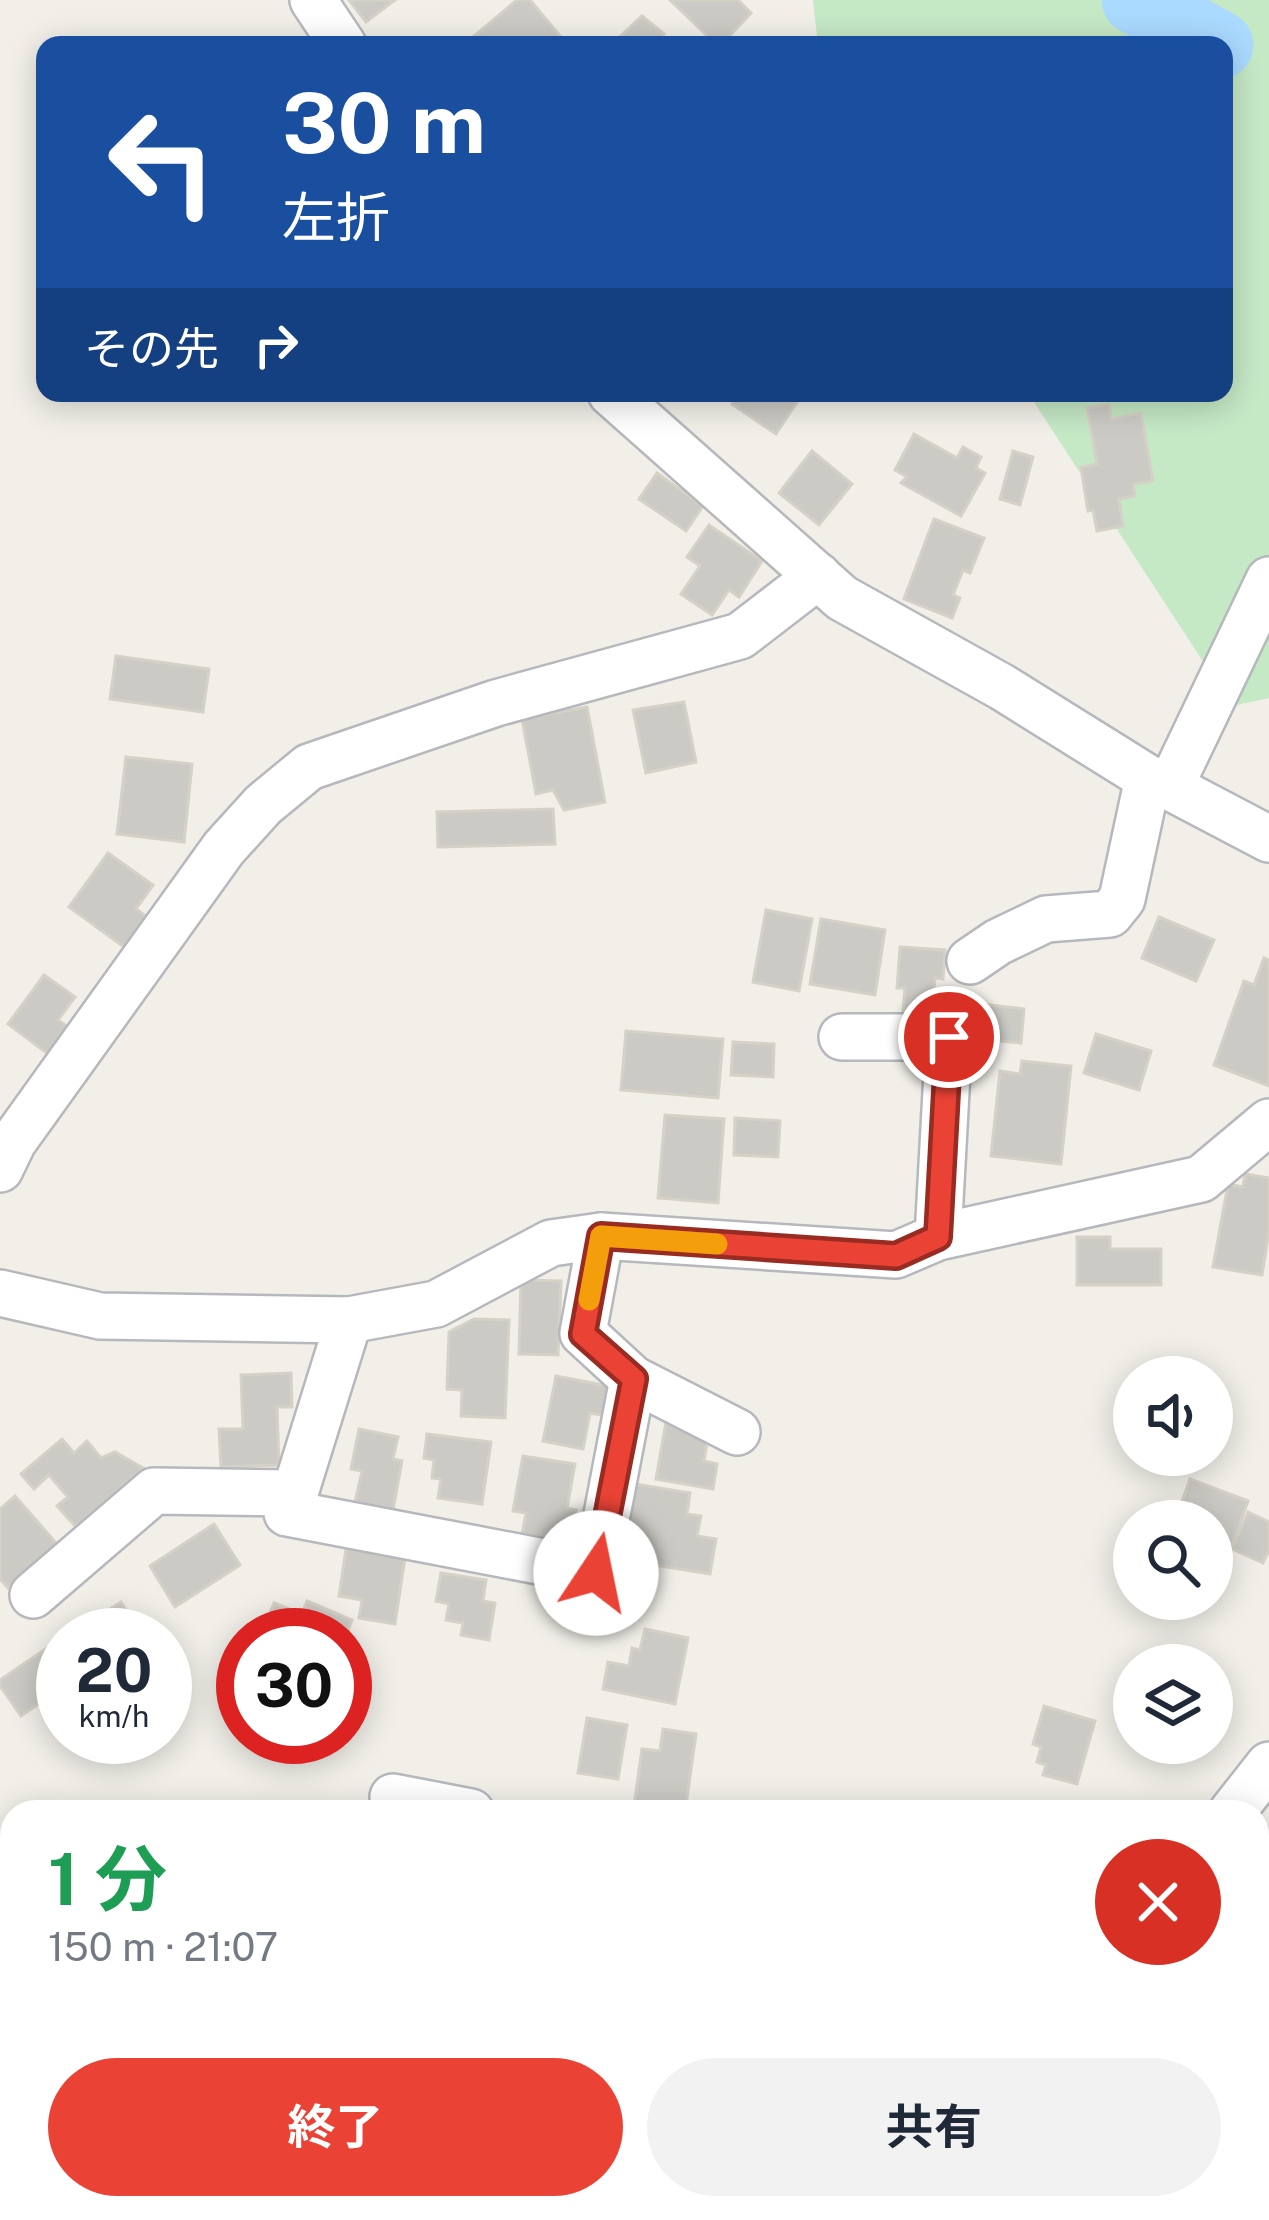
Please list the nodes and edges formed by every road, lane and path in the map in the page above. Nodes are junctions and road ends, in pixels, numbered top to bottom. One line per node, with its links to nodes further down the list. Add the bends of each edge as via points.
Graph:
1 (313, 0): 2 (street)
2 (337, 36)
3 (632, 402): 4 (street)
4 (818, 576): 6 (street, via 842,598); 11 (street, via 740,636 496,703 309,767 224,848)
5 (1269, 580): 6 (street)
6 (1159, 783): 7 (street); 8 (street, via 1110,914 1046,919)
7 (1269, 839)
8 (970, 961)
9 (842, 1037): 13 (street, via 949,1037)
10 (1269, 1122): 13 (street, via 1202,1179)
11 (0, 1169)
12 (601, 1236): 13 (street, via 896,1256); 15 (street, via 550,1243 436,1304); 16 (street, via 583,1334)
13 (938, 1237)
14 (0, 1293): 15 (street, via 100,1316)
15 (350, 1320): 18 (street)
16 (634, 1379): 17 (street); 18 (street, via 596,1573 287,1513)
17 (737, 1432)
18 (295, 1492): 19 (street, via 154,1491)
19 (33, 1595)
20 (1267, 1771): 23 (street)
21 (393, 1797): 22 (street)
22 (409, 1800)
23 (1242, 1800)

